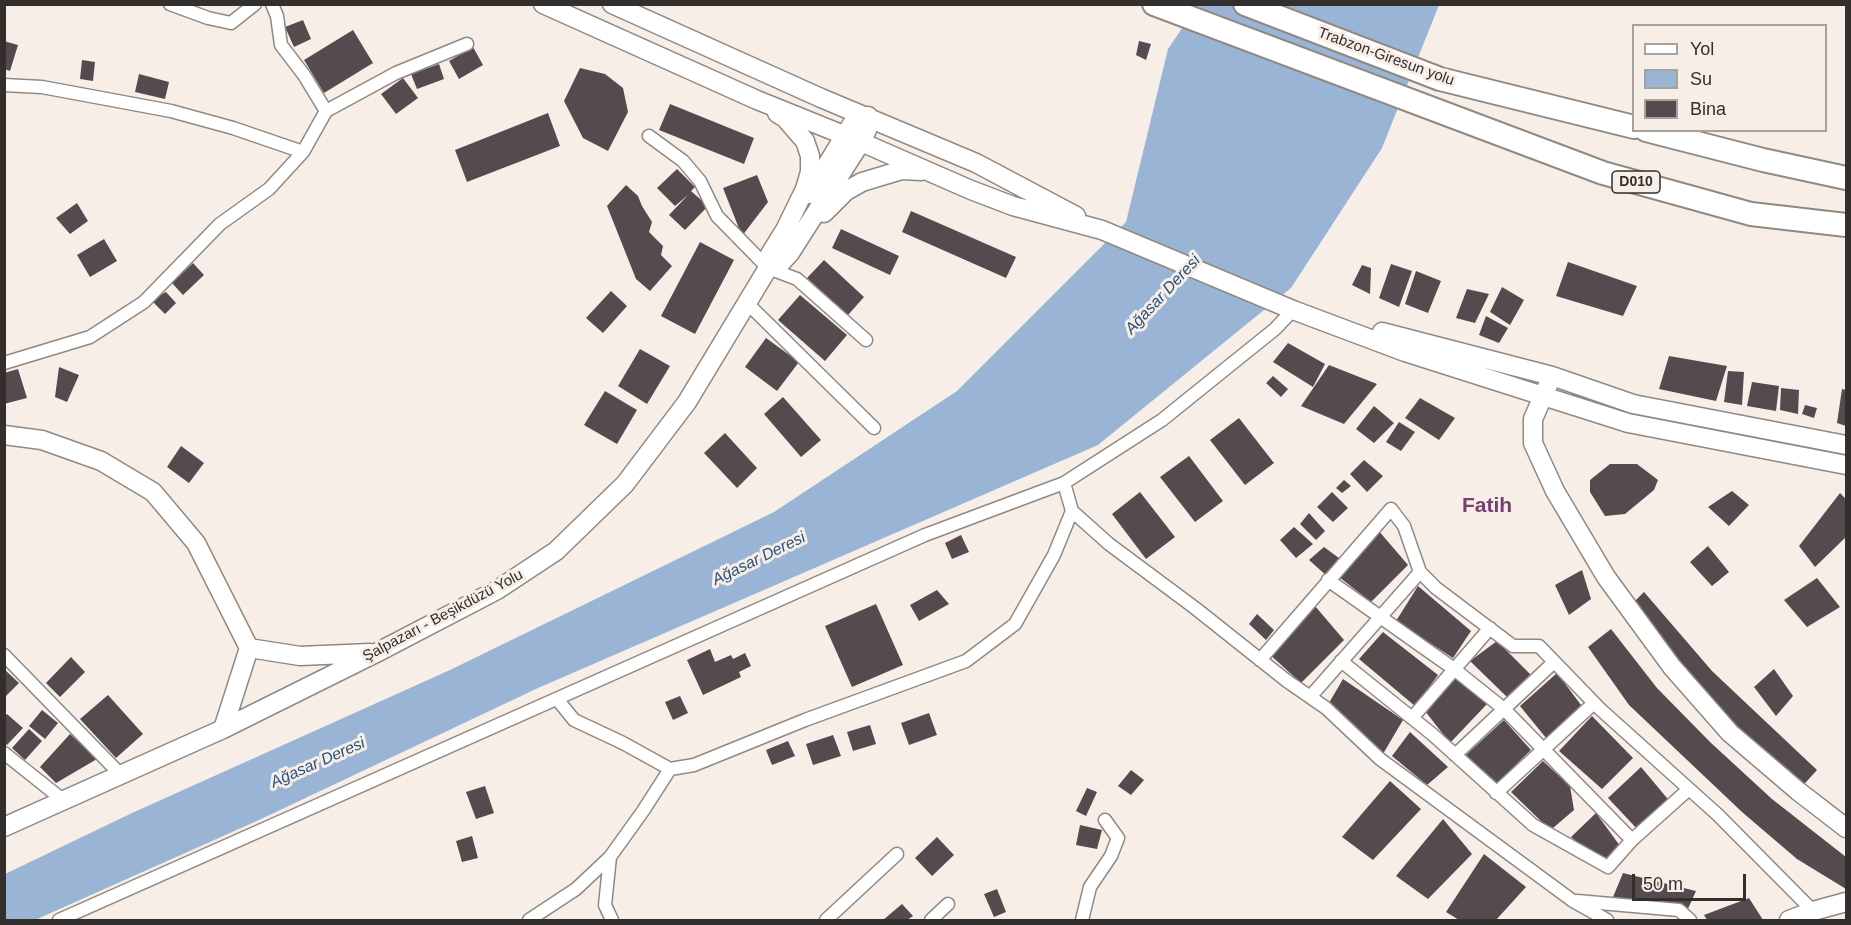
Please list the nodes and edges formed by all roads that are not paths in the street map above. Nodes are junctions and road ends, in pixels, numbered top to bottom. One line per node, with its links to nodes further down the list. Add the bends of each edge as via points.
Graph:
1 (170, 4): 2 (street, via 231,23)
2 (255, 4)
3 (272, 4): 13 (street, via 281,45)
4 (543, 4): 12 (main road)
5 (612, 4): 14 (main road)
6 (1143, 4): 9 (highway)
7 (1154, 4): 9 (highway, D010)
8 (1245, 4): 15 (highway, Trabzon-Giresun yolu, via 1440,79)
9 (1187, 17): 22 (highway, D010, via 1603,173 1751,214)
10 (467, 44): 13 (street, via 396,73)
11 (4, 85): 19 (street, via 42,87 171,111)
12 (757, 100): 18 (main road); 23 (main road, via 785,118 805,141 810,156 805,189)
13 (326, 111): 19 (street)
14 (868, 116): 18 (main road, via 867,130); 24 (main road, via 976,163)
15 (1632, 127)
16 (1654, 132): 21 (highway)
17 (649, 136): 26 (street, via 683,161 700,181 717,216)
18 (853, 138): 20 (main road); 23 (main road); 25 (main road)
19 (303, 152): 30 (street, via 269,189 220,224 144,302 90,337)
20 (929, 172): 24 (main road, via 1013,206); 25 (main road, via 902,170 846,191)
21 (1846, 178)
22 (1846, 225)
23 (785, 230): 26 (main road, via 770,254)
24 (1102, 230): 28 (main road)
25 (789, 253): 26 (main road, via 780,264)
26 (768, 268): 27 (main road, Şalpazarı - Beşikdüzü Yolu); 29 (street, via 797,279)
27 (747, 303): 33 (street); 44 (main road, Şalpazarı - Beşikdüzü Yolu, via 687,402 625,484 556,551 498,590)
28 (1286, 307): 31 (main road); 32 (main road, via 1405,352); 37 (street, via 1275,329 1162,420)
29 (866, 340)
30 (4, 363)
31 (1552, 376): 32 (main road); 35 (main road, via 1633,404)
32 (1544, 397): 36 (main road, via 1628,423); 66 (main road, via 1533,419 1533,443 1554,491 1605,577 1672,667 1730,733)
33 (874, 428)
34 (4, 435): 43 (main road, via 42,440 101,461 153,492 196,543)
35 (1846, 445)
36 (1846, 465)
37 (1064, 483): 38 (street); 51 (street, via 926,535)
38 (1072, 511): 46 (street); 59 (street, via 1054,555 1015,624 966,662 694,765)
39 (1420, 572): 40 (street, via 1404,526 1391,509); 41 (street); 42 (street)
40 (1328, 580): 41 (street); 46 (street)
41 (1381, 616): 47 (street); 49 (street)
42 (1490, 628): 48 (street, via 1513,646 1539,646); 49 (street)
43 (249, 648): 44 (main road, via 300,656); 55 (main road)
44 (378, 652): 55 (main road, Şalpazarı - Beşikdüzü Yolu)
45 (4, 655): 60 (street)
46 (1260, 660): 50 (street)
47 (1341, 662): 50 (street); 54 (street)
48 (1554, 662): 52 (street); 53 (street)
49 (1454, 669): 53 (street); 54 (street)
50 (1310, 697): 70 (street, via 1380,759)
51 (557, 699): 59 (street, via 574,720); 74 (street)
52 (1594, 703): 56 (street); 61 (street)
53 (1504, 709): 56 (street); 58 (street)
54 (1412, 718): 58 (street)
55 (223, 729): 60 (main road, Şalpazarı - Beşikdüzü Yolu)
56 (1544, 749): 62 (street); 67 (street)
57 (4, 753): 63 (street)
58 (1455, 755): 62 (street)
59 (670, 769): 69 (street)
60 (122, 775): 63 (main road, Şalpazarı - Beşikdüzü Yolu)
61 (1689, 789): 67 (street); 73 (street)
62 (1496, 793): 67 (street, via 1533,825 1608,867)
63 (63, 800): 65 (main road, Şalpazarı - Beşikdüzü Yolu)
64 (1105, 820): 79 (street, via 1118,838 1090,887)
65 (4, 827)
66 (1846, 828)
67 (1632, 840)
68 (897, 854): 77 (street)
69 (610, 857): 75 (street, via 576,889); 76 (street, via 605,905)
70 (1572, 900): 80 (street); 81 (street, via 1679,910)
71 (1846, 902): 73 (main road)
72 (948, 904): 78 (street)
73 (1813, 911): 82 (main road)
74 (59, 921)
75 (529, 921)
76 (612, 921)
77 (826, 921)
78 (931, 921)
79 (1082, 921)
80 (1607, 921)
81 (1690, 921)
82 (1789, 921)

